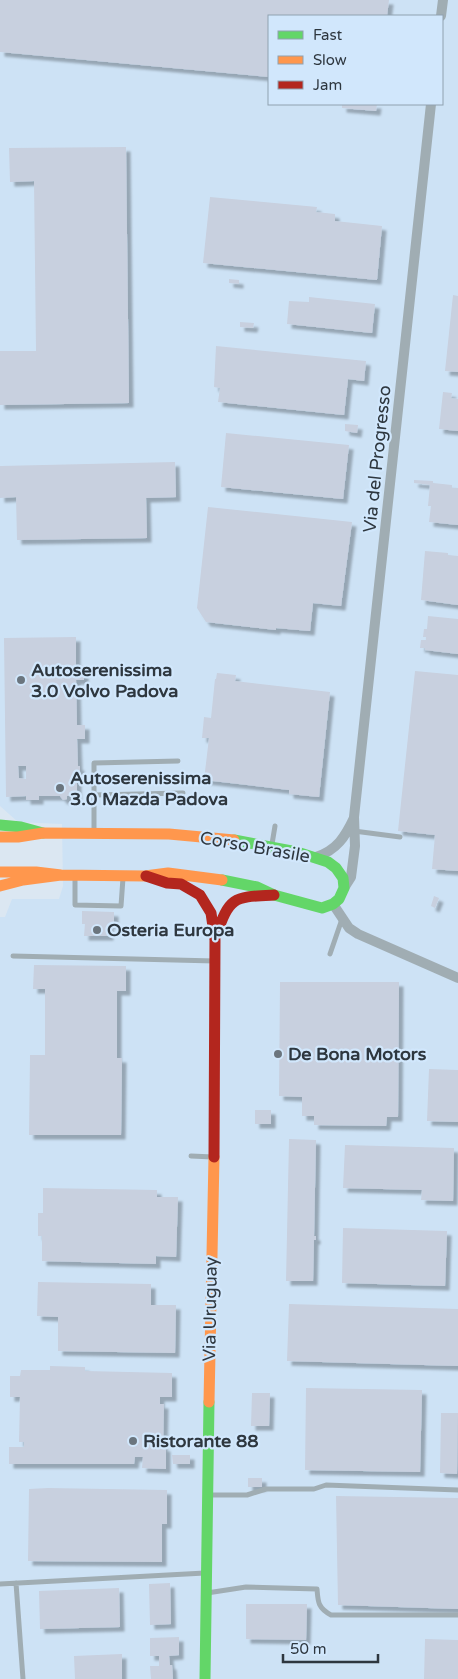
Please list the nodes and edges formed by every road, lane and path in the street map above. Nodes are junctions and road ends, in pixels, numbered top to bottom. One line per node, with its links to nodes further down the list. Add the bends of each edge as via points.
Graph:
1 (443, 0): 2 (street)
2 (441, 15)
3 (432, 105): 9 (street, Via del Progresso)
4 (178, 761): 6 (lane, via 94,763)
5 (183, 793): 6 (lane)
6 (94, 795): 11 (lane)
7 (0, 825): 10 (main road)
8 (275, 826): 14 (lane)
9 (352, 831): 13 (lane); 15 (street, via 336,847); 22 (street, Via del Progresso, via 356,846 351,877)
10 (43, 833): 11 (main road, Corso Brasile); 12 (main road, Corso Brasile)
11 (94, 834): 14 (main road, Corso Brasile, via 168,834 222,838)
12 (0, 837)
13 (400, 837)
14 (271, 847): 15 (main road, Corso Brasile)
15 (316, 857): 22 (main road, Corso Brasile, via 336,868 344,878)
16 (0, 872): 17 (main road)
17 (61, 875): 18 (main road); 21 (main road, via 23,878)
18 (75, 875): 19 (main road); 19 (lane, via 75,905 121,906)
19 (123, 875): 20 (main road)
20 (145, 876): 23 (main road, via 168,873 209,878 257,887); 26 (main road, Via Uruguay, via 181,884 200,895 211,913)
21 (0, 886)
22 (344, 888): 24 (main road)
23 (274, 895): 24 (main road, via 322,908); 26 (main road, Via Uruguay, via 246,896 228,904)
24 (333, 904): 25 (street)
25 (342, 919): 27 (lane); 30 (street, via 358,934)
26 (215, 940): 29 (main road, Via Uruguay)
27 (330, 954)
28 (13, 956): 29 (lane)
29 (215, 961): 32 (main road, Via Uruguay)
30 (458, 978)
31 (191, 1156): 32 (lane)
32 (214, 1157): 34 (main road, Via Uruguay)
33 (458, 1490): 34 (lane, via 326,1485 314,1489 266,1489 247,1495)
34 (206, 1495): 35 (main road, Via Uruguay)
35 (205, 1573): 36 (lane); 38 (main road, Via Uruguay)
36 (16, 1583): 37 (lane); 40 (lane)
37 (0, 1584)
38 (205, 1593): 39 (lane, via 246,1587 317,1589 323,1611 331,1615); 41 (main road, Via Uruguay)
39 (458, 1615)
40 (23, 1679)
41 (205, 1679)

